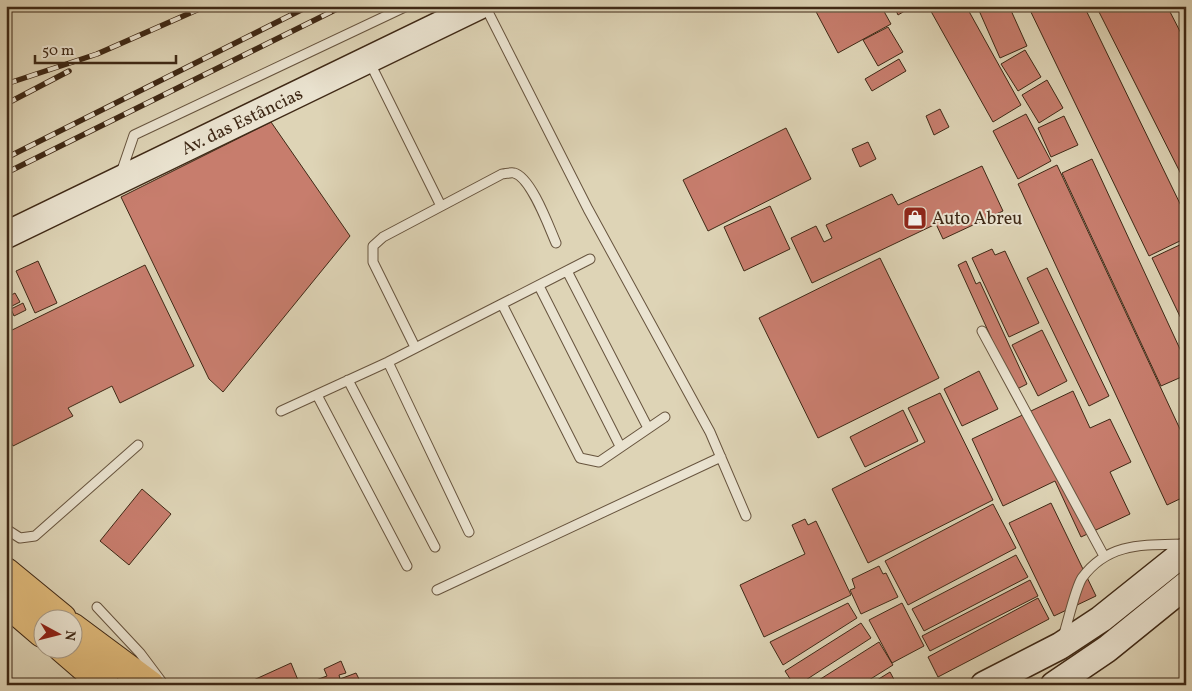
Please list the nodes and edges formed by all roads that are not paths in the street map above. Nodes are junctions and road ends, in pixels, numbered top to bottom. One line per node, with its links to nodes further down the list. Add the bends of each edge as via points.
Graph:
1 (406, 6): 5 (lane, via 134,135)
2 (479, 6): 4 (street, Av. das Estâncias)
3 (485, 6): 23 (lane, via 588,209)
4 (368, 59): 5 (street, Av. das Estâncias); 6 (lane)
5 (118, 180): 7 (street, Av. das Estâncias)
6 (441, 206): 8 (lane, via 502,174 513,172 524,178); 14 (lane, via 383,237 373,246 372,262)
7 (6, 235)
8 (556, 243)
9 (590, 259): 10 (lane)
10 (566, 271): 11 (lane); 20 (lane)
11 (538, 286): 12 (lane); 22 (lane)
12 (502, 304): 14 (lane); 22 (lane, via 580,458 599,462)
13 (982, 331): 30 (lane)
14 (415, 347): 15 (lane)
15 (388, 362): 16 (lane); 26 (lane)
16 (348, 380): 17 (lane); 28 (lane)
17 (317, 394): 18 (lane); 31 (lane)
18 (281, 411)
19 (665, 417): 20 (lane)
20 (648, 428): 22 (lane)
21 (138, 446): 25 (lane, via 35,536 20,538)
22 (620, 446)
23 (721, 457): 24 (lane); 34 (lane)
24 (746, 516)
25 (6, 529)
26 (469, 532)
27 (1186, 544): 30 (lane, via 1133,545)
28 (435, 547)
29 (1186, 551): 40 (street, via 1101,619)
30 (1104, 556): 40 (lane, via 1082,579)
31 (407, 566)
32 (6, 572): 37 (highway)
33 (1186, 585): 46 (street, via 1107,649)
34 (437, 590)
35 (6, 602): 38 (highway)
36 (96, 607): 44 (lane, via 140,653)
37 (50, 608)
38 (32, 624)
39 (82, 634): 43 (highway)
40 (1060, 646): 45 (street)
41 (74, 658): 42 (highway)
42 (105, 685)
43 (150, 685)
44 (164, 685)
45 (984, 685)
46 (1054, 685)

